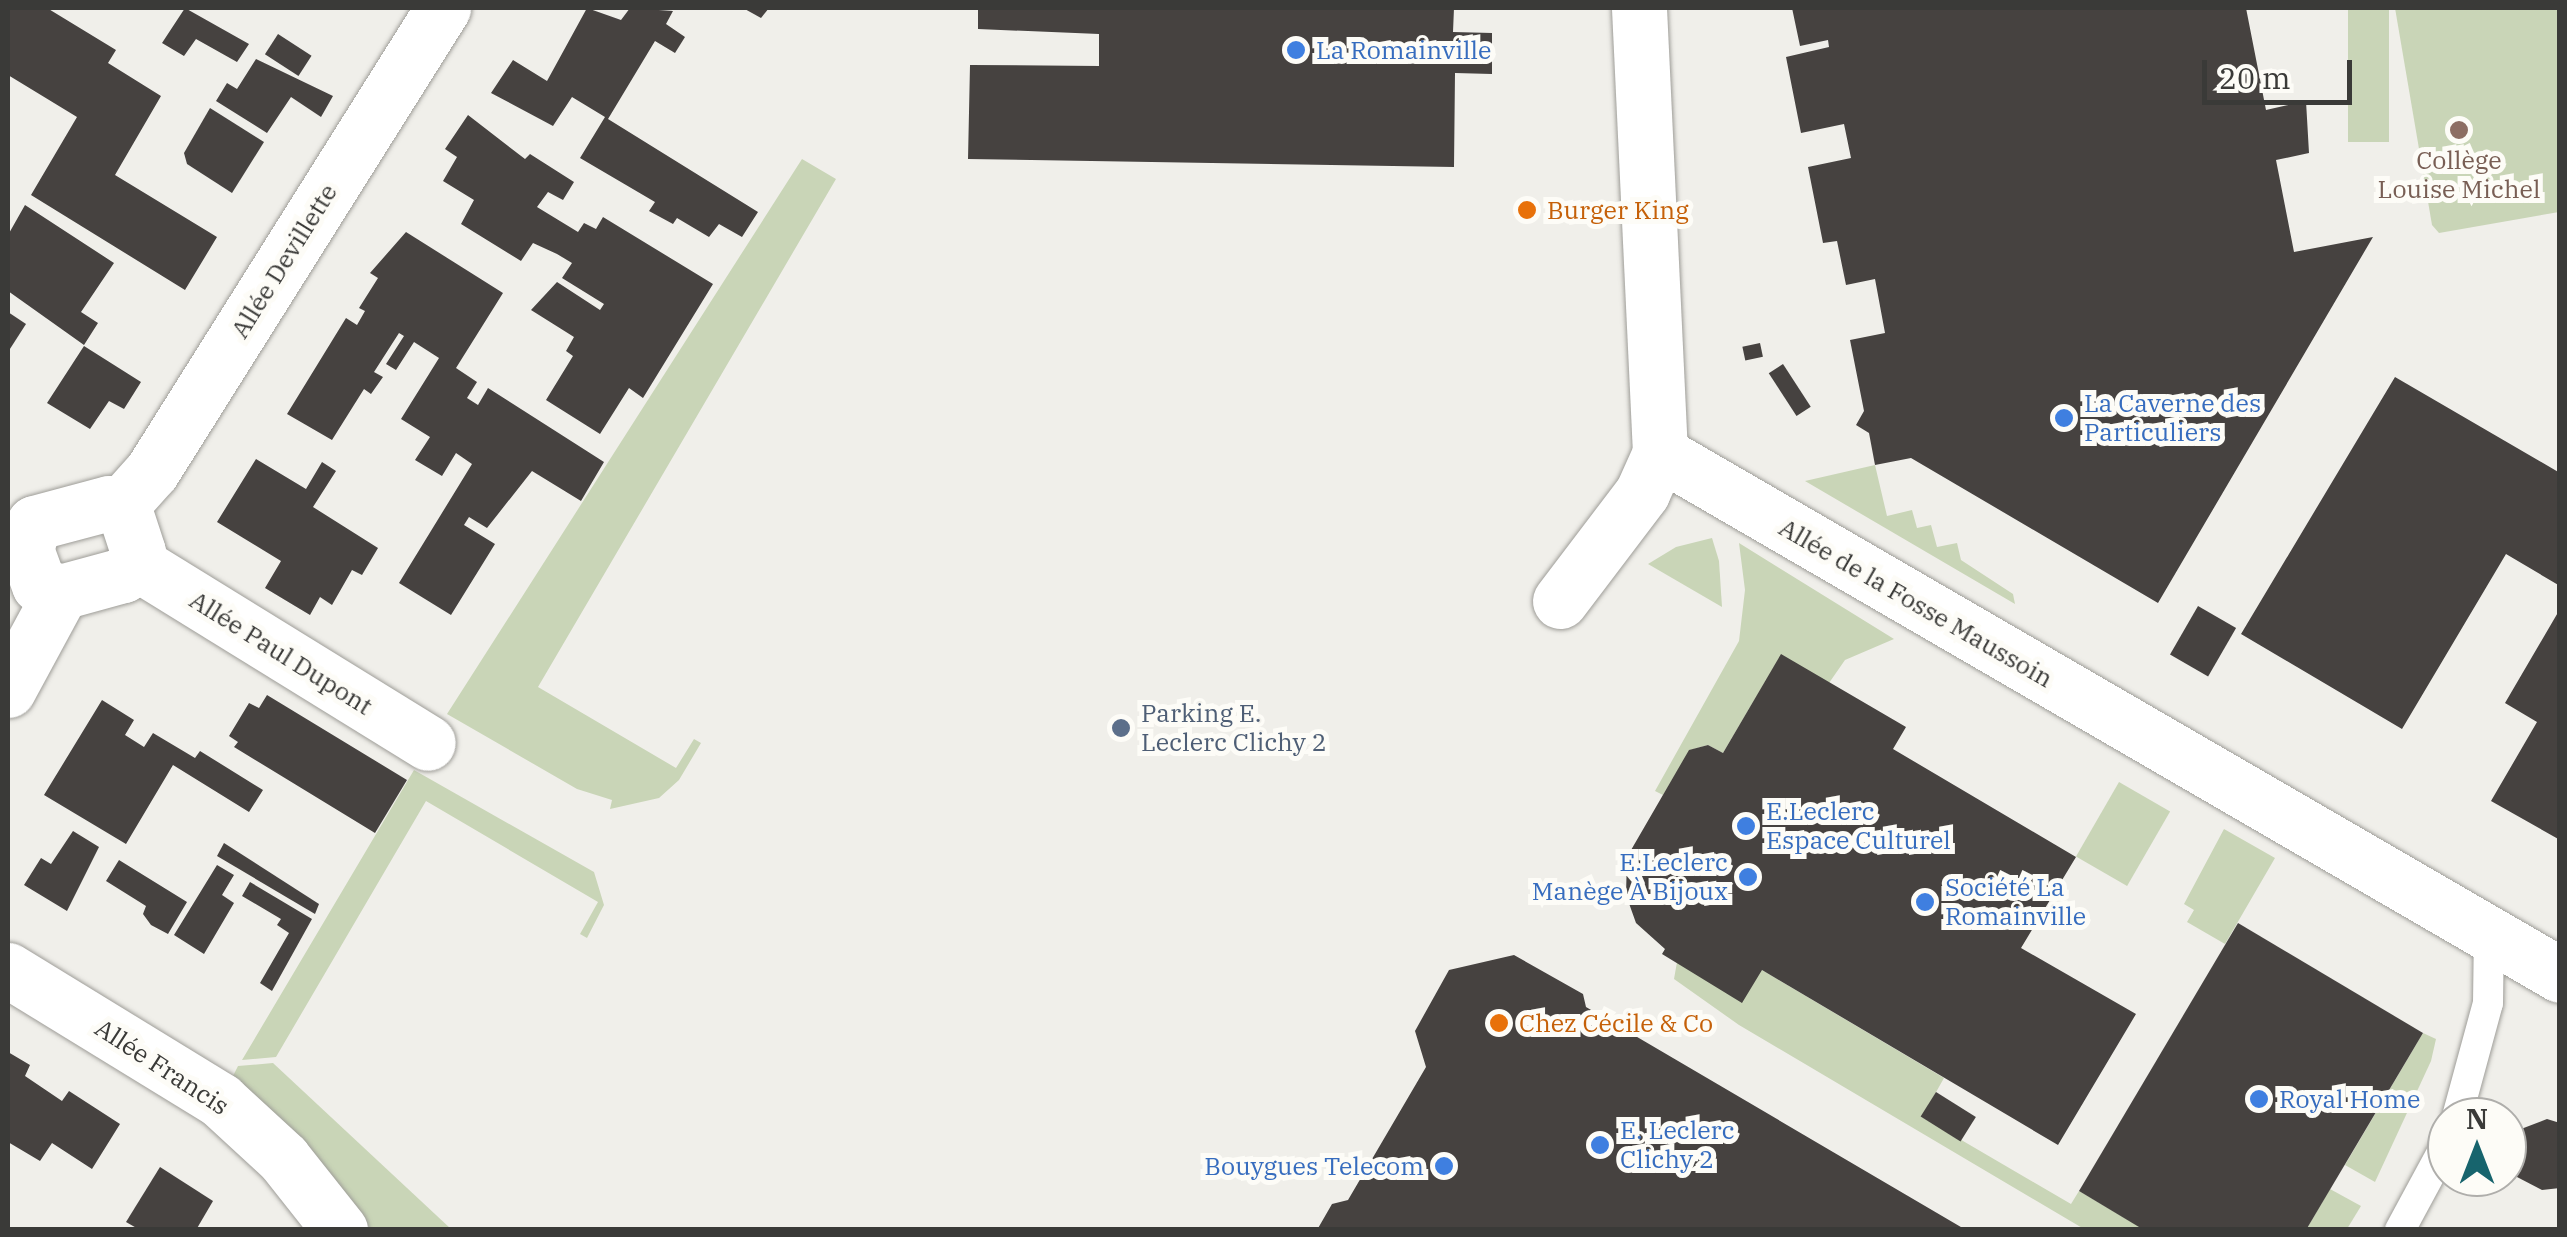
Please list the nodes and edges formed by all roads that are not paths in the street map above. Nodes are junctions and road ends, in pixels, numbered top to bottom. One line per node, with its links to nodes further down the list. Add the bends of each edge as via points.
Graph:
1 (443, 8): 4 (street, Allée Devillette, via 152,470)
2 (1639, 8): 3 (street)
3 (1660, 453): 7 (street, via 1642,493); 10 (street, Allée de la Fosse Maussoin)
4 (118, 509): 5 (street, via 109,503); 6 (street, via 138,552)
5 (29, 553): 6 (street, via 122,576); 8 (street)
6 (135, 562): 9 (street, Allée Paul Dupont)
7 (1560, 602)
8 (8, 690)
9 (428, 743)
10 (2489, 934): 12 (street, Allée de la Fosse Maussoin); 13 (lane, via 2488,1002)
11 (8, 970): 15 (street, Allée Francis, via 220,1100 283,1158)
12 (2560, 975)
13 (2463, 1097)
14 (2427, 1179): 16 (lane)
15 (340, 1230)
16 (2400, 1230)

